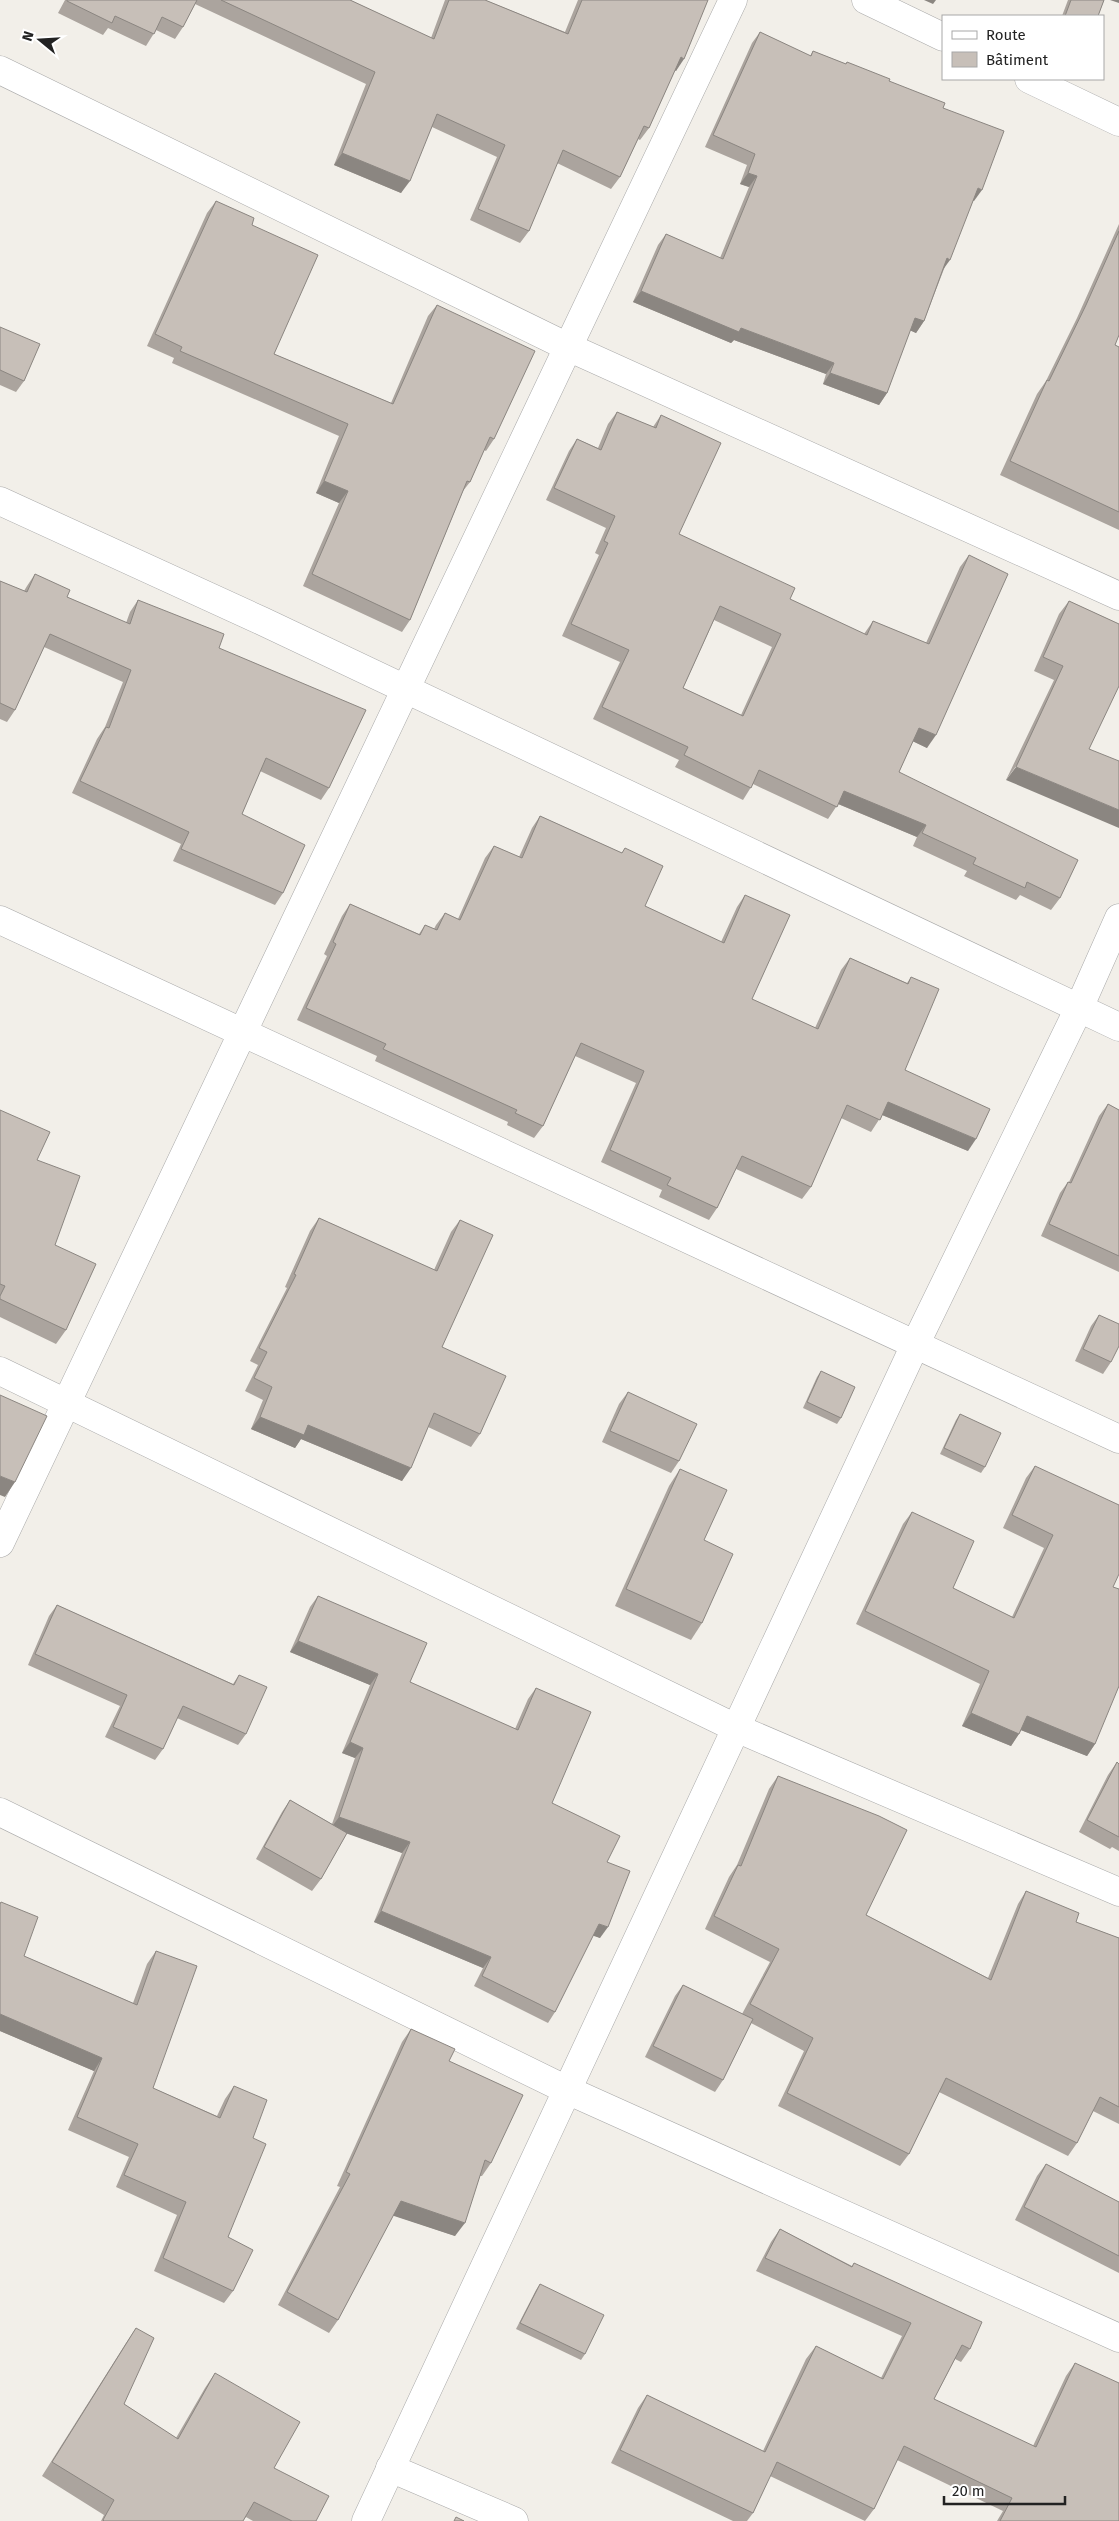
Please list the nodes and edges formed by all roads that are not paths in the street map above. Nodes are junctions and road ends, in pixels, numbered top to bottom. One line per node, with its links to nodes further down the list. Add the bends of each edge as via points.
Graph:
1 (733, 0): 7 (street)
2 (866, 0): 3 (street)
3 (942, 37)
4 (0, 70): 7 (street)
5 (1031, 80): 6 (street)
6 (1119, 122)
7 (568, 347): 9 (street); 10 (street)
8 (0, 500): 10 (street)
9 (1119, 596)
10 (406, 689): 13 (street); 15 (street)
11 (1119, 918): 13 (street)
12 (0, 920): 15 (street)
13 (1079, 1008): 14 (street); 16 (street)
14 (1119, 1027)
15 (242, 1032): 16 (street); 18 (street)
16 (915, 1344): 19 (street); 21 (street)
17 (0, 1371): 18 (street)
18 (66, 1405): 20 (street); 21 (street)
19 (1119, 1439)
20 (0, 1543)
21 (736, 1728): 23 (street); 24 (street)
22 (0, 1812): 24 (street)
23 (1119, 1892)
24 (567, 2090): 25 (street); 26 (street)
25 (1119, 2338)
26 (390, 2468): 27 (street); 28 (street)
27 (366, 2521)
28 (514, 2521)

